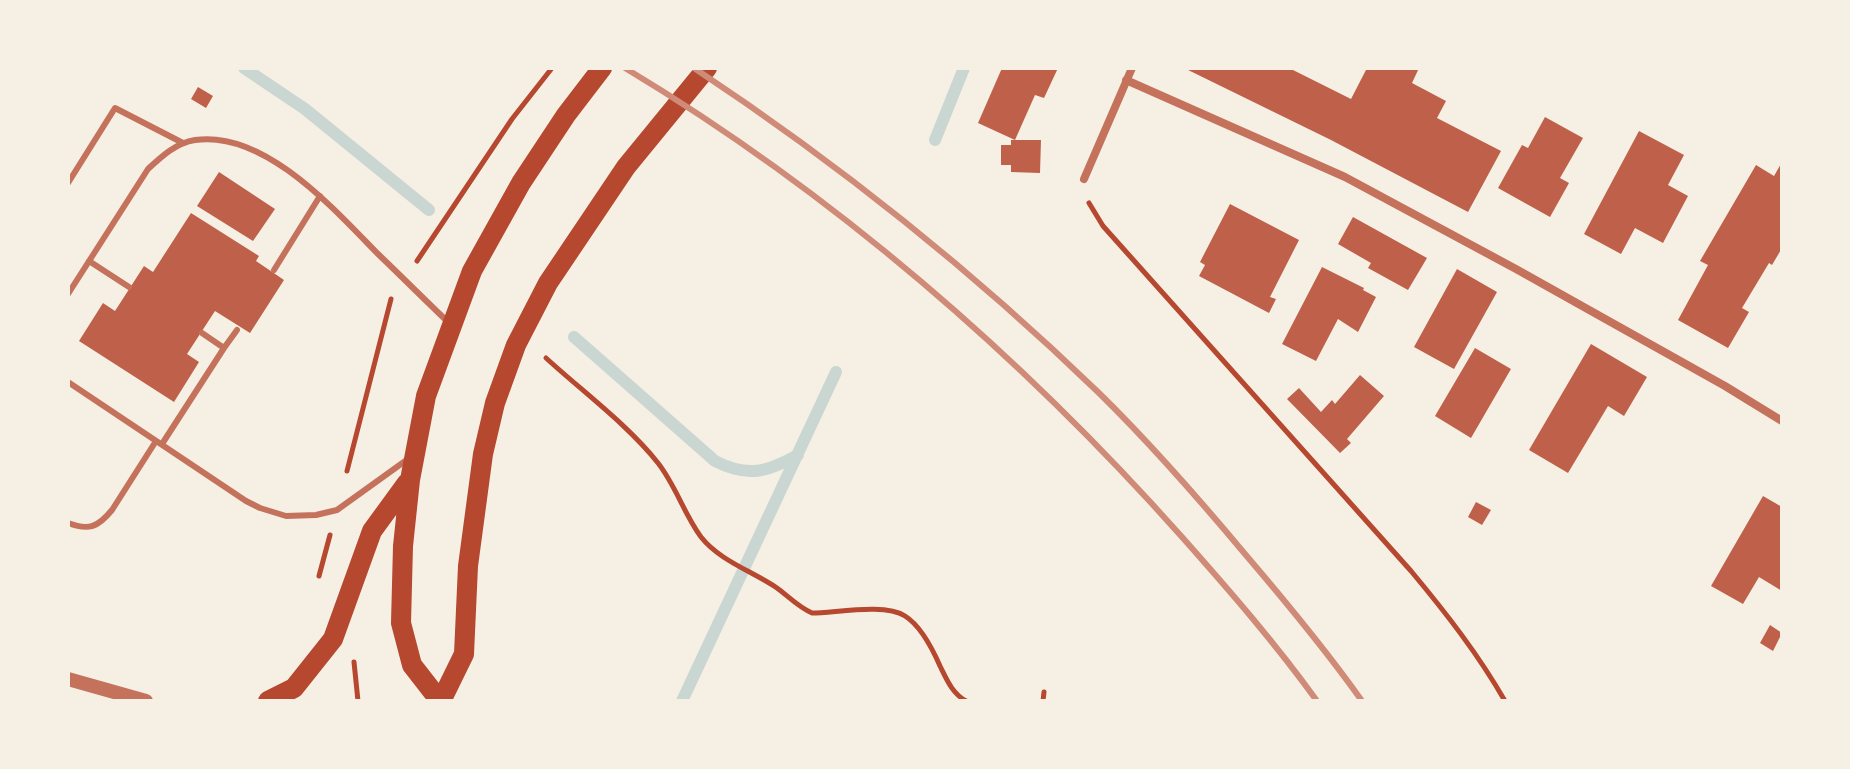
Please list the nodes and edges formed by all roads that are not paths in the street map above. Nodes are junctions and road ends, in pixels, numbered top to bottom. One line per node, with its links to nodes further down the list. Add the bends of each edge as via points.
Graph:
1 (602, 68): 13 (main road, via 521,183 472,271)
2 (707, 68): 26 (main road, via 626,167 548,283 505,371 473,514 464,654)
3 (1132, 68): 4 (street)
4 (1126, 80): 6 (street); 18 (street, via 1345,177)
5 (184, 143): 7 (lane, via 115,108); 8 (lane, via 218,139 245,147); 9 (lane, via 148,169)
6 (1084, 179)
7 (68, 183)
8 (320, 196): 10 (lane); 13 (lane)
9 (89, 261): 11 (lane); 12 (lane)
10 (274, 270)
11 (129, 287)
12 (68, 294)
13 (451, 325): 20 (main road, via 426,396)
14 (237, 330): 16 (lane)
15 (202, 333): 16 (lane)
16 (224, 348): 19 (lane)
17 (68, 382): 19 (lane)
18 (1782, 421)
19 (159, 443): 20 (lane, via 246,501 286,516 337,510); 22 (lane, via 104,519 86,527)
20 (414, 455): 21 (main road)
21 (410, 480): 25 (main road, via 372,531 333,639 294,688); 26 (main road, via 401,623 412,665)
22 (68, 523)
23 (68, 679): 24 (street)
24 (146, 701)
25 (268, 701)
26 (440, 701)

